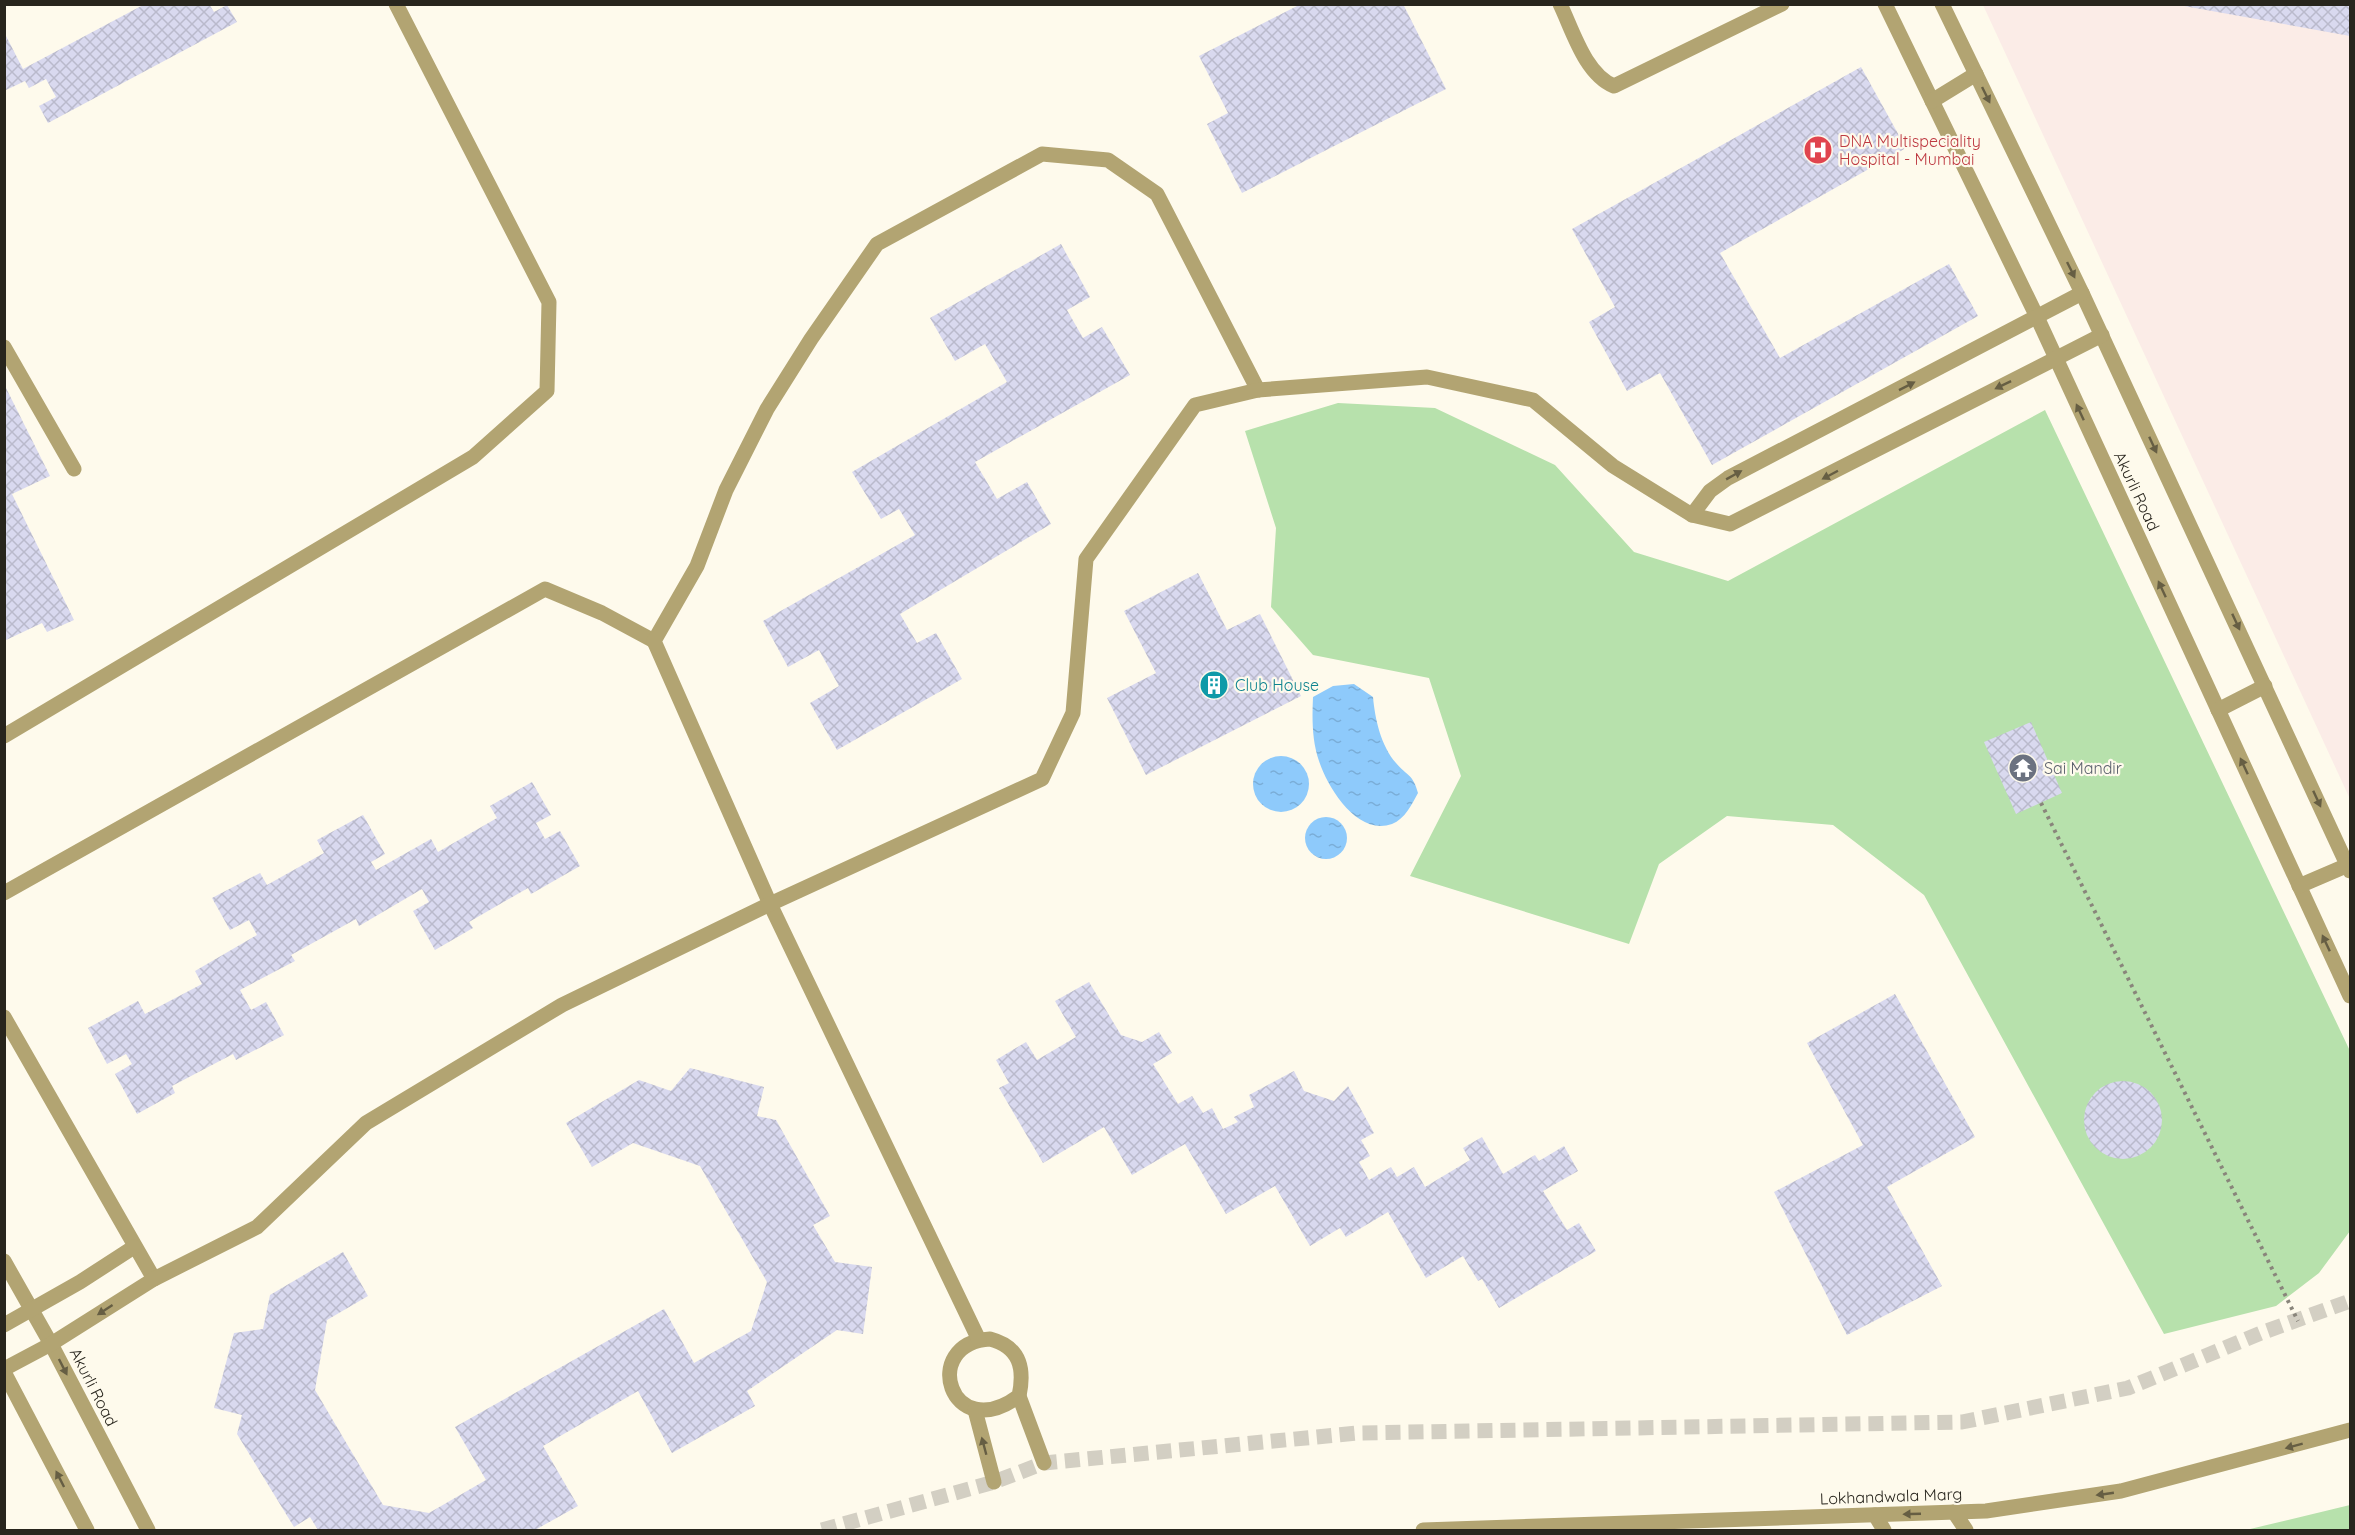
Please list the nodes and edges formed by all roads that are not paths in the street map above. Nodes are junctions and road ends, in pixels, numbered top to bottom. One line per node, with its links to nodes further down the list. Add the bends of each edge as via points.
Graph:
1 (396, 4): 19 (street, via 549,302 547,390 473,457)
2 (1560, 4): 3 (street, via 1592,69 1614,86)
3 (1782, 4)
4 (1885, 4): 7 (street, Akurli Road)
5 (1942, 4): 6 (street)
6 (1976, 74): 7 (street); 8 (street, one-way to 8)
7 (1932, 101): 9 (street, Akurli Road)
8 (2082, 293): 9 (street); 10 (street)
9 (2037, 317): 12 (street, Akurli Road); 15 (street, one-way to 9, via 1710,491 1728,478)
10 (2102, 335): 12 (street); 17 (street, one-way to 17)
11 (4, 347): 14 (street)
12 (2056, 359): 15 (street, one-way to 15, via 1744,519 1730,524); 18 (street, Akurli Road, one-way to 12)
13 (1258, 390): 15 (street, via 1427,377 1533,400 1613,466); 16 (street, via 1156,195 1108,160 1042,154 877,244 767,410 726,490 697,566); 23 (street, via 1195,405 1086,559 1073,713 1042,779)
14 (74, 469)
15 (1692, 515)
16 (654, 641): 22 (street, via 545,590); 23 (street)
17 (2265, 686): 18 (street); 20 (street, one-way to 20)
18 (2218, 710): 21 (street, Akurli Road, one-way to 18)
19 (4, 736)
20 (2349, 868): 21 (street)
21 (2300, 886): 24 (street, Akurli Road, one-way to 21)
22 (4, 893)
23 (770, 904): 28 (street, via 562,1005 366,1123 257,1227); 31 (street)
24 (2350, 996)
25 (4, 1017): 26 (street)
26 (134, 1246): 28 (street); 29 (street)
27 (4, 1261): 29 (street, Akurli Road)
28 (154, 1279): 32 (street, one-way to 32)
29 (32, 1311): 30 (street); 32 (street, Akurli Road)
30 (4, 1325)
31 (979, 1340): 34 (street, via 1001,1342 1019,1359); 35 (street, via 958,1351 950,1373 956,1396)
32 (51, 1344): 33 (street); 42 (street, Akurli Road, one-way to 42)
33 (4, 1371): 41 (street, one-way to 33)
34 (1019, 1396): 35 (street, via 999,1410); 37 (street)
35 (975, 1410): 38 (street, one-way to 35)
36 (2350, 1430): 39 (street, Lokhandwala Marg, one-way to 39, via 2121,1491 1986,1511)
37 (1044, 1463)
38 (994, 1482)
39 (1954, 1512): 40 (street, Lokhandwala Marg, one-way to 40); 45 (street)
40 (1875, 1515): 43 (street, Lokhandwala Marg); 44 (street)
41 (87, 1530)
42 (148, 1530)
43 (1423, 1530)
44 (1884, 1530)
45 (1966, 1530)

